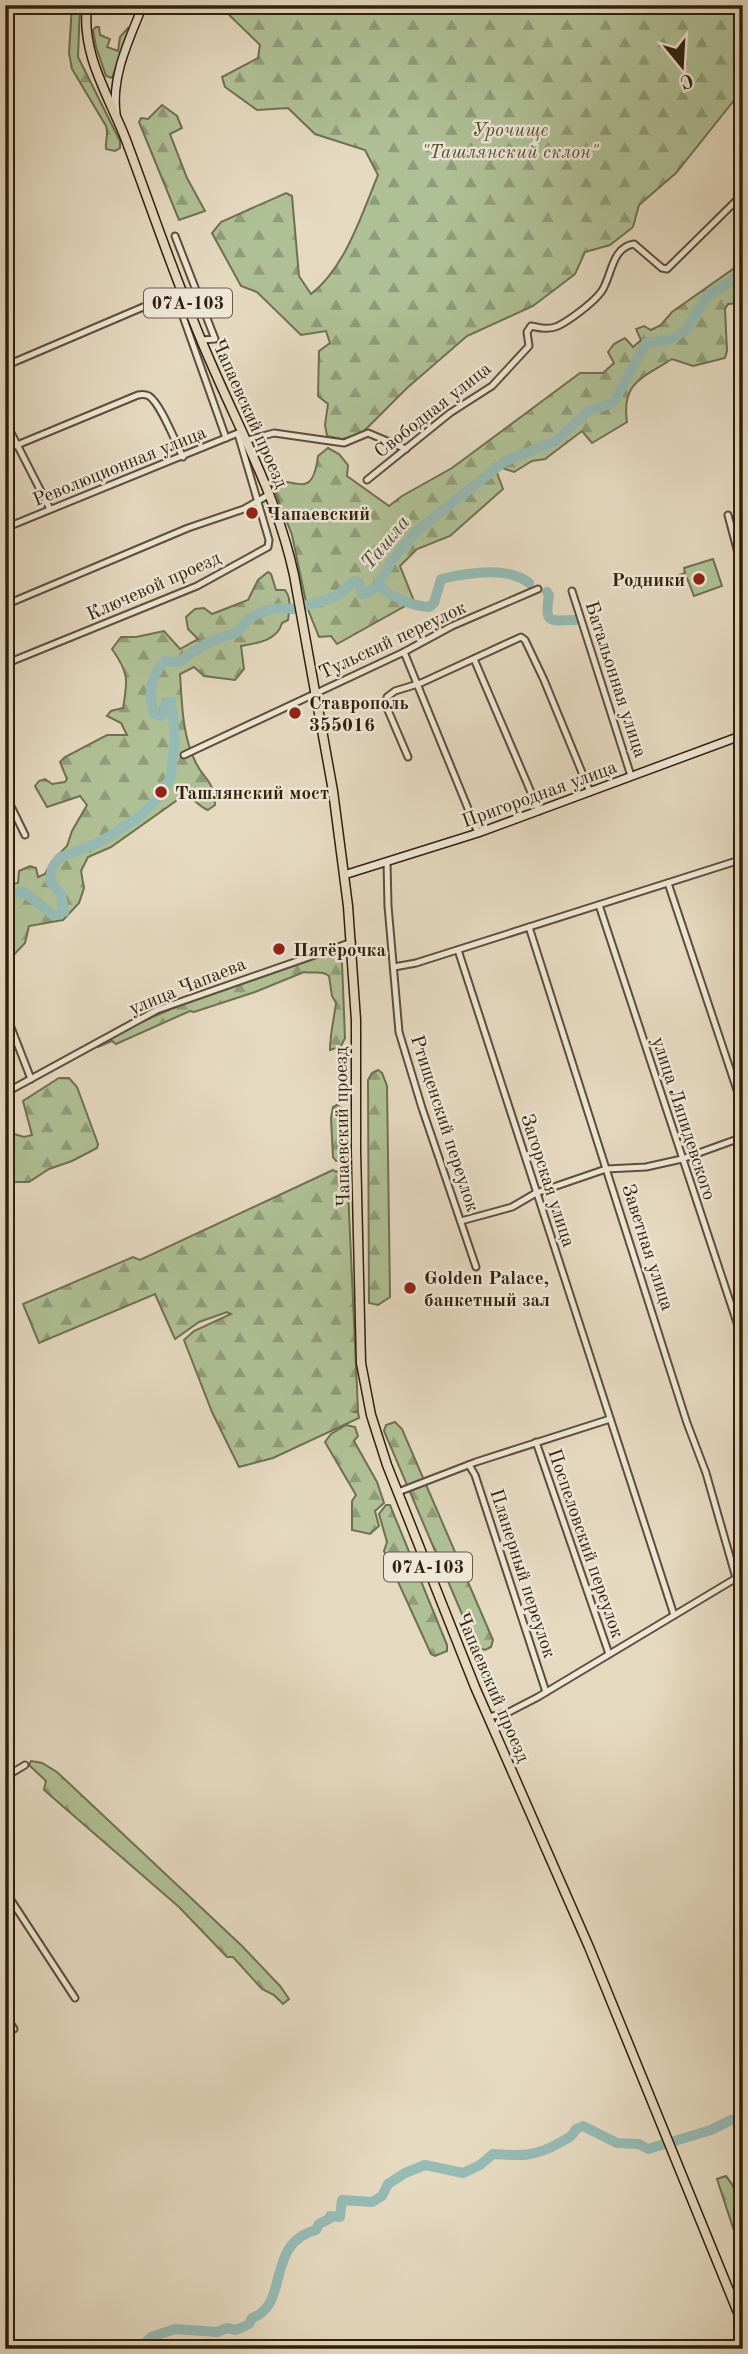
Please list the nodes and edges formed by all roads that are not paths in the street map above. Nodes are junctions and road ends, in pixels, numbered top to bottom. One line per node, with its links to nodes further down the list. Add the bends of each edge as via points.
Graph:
1 (87, 5): 3 (main road, Чапаевский проезд / 07А-103, via 88,47)
2 (144, 5): 3 (street, via 121,64 115,92)
3 (117, 114): 6 (main road, Чапаевский проезд / 07А-103)
4 (743, 194): 14 (street, Свободная улица, via 667,269 634,244 627,245 615,258 604,289 594,300 558,326 531,326 529,346 492,386)
5 (175, 236): 7 (street, via 215,339)
6 (179, 292): 7 (main road, Чапаевский проезд / 07А-103); 8 (street); 11 (street)
7 (202, 340): 10 (main road, Чапаевский проезд / 07А-103)
8 (5, 366)
9 (5, 421): 13 (street)
10 (240, 431): 11 (street, Революционная улица); 12 (main road, Чапаевский проезд / 07А-103); 19 (street, Ключевой проезд)
11 (226, 438): 16 (street, Революционная улица)
12 (248, 440): 14 (street, via 274,433 344,443 369,433); 18 (main road, Чапаевский проезд / 07А-103)
13 (16, 445): 15 (street); 16 (street, via 146,394); 20 (street)
14 (406, 449): 17 (street, Свободная улица)
15 (5, 450)
16 (183, 457): 20 (street, Революционная улица)
17 (367, 480)
18 (270, 494): 19 (street, Ключевой проезд); 31 (main road, Чапаевский проезд / 07А-103, via 288,549)
19 (258, 503): 26 (street, Ключевой проезд); 29 (street, Ключевой проезд, via 270,540 265,549 197,586)
20 (50, 509): 22 (street, Революционная улица)
21 (728, 515): 23 (street)
22 (5, 528)
23 (743, 584)
24 (538, 589): 27 (street, Тульский переулок)
25 (572, 591): 35 (street, Батальонная улица)
26 (5, 606)
27 (404, 652): 30 (street); 31 (street, Тульский переулок)
28 (474, 659): 30 (street); 36 (street, via 520,636 525,640); 38 (street)
29 (5, 664)
30 (418, 684): 34 (street, via 395,691 386,702); 39 (street)
31 (316, 692): 33 (street, Тульский переулок); 43 (main road, Чапаевский проезд / 07А-103)
32 (743, 735): 35 (street, Пригородная улица)
33 (184, 755)
34 (408, 757)
35 (631, 776): 36 (street, Пригородная улица)
36 (590, 792): 38 (street, Пригородная улица)
37 (5, 793): 40 (street)
38 (540, 811): 39 (street, Пригородная улица)
39 (478, 833): 42 (street, Пригородная улица)
40 (25, 835)
41 (743, 859): 44 (street)
42 (387, 862): 43 (street, Пригородная улица); 49 (street, Ртищенский переулок)
43 (344, 875): 47 (main road, Чапаевский проезд / 07А-103)
44 (668, 883): 45 (street); 53 (street)
45 (599, 905): 46 (street); 55 (street, улица Ляпидевского)
46 (529, 927): 48 (street); 56 (street, Заветная улица)
47 (352, 942): 51 (street, улица Чапаева, via 157,1010); 64 (main road, Чапаевский проезд / 07А-103, via 361,1363 371,1415)
48 (458, 950): 49 (street); 57 (street, Загорская улица)
49 (394, 967): 58 (street, Ртищенский переулок, via 399,1032)
50 (6, 1015): 51 (street)
51 (31, 1079): 52 (street, улица Чапаева)
52 (5, 1093)
53 (743, 1108)
54 (743, 1137): 55 (street)
55 (682, 1159): 56 (street); 60 (street, улица Ляпидевского)
56 (606, 1170): 57 (street); 66 (street, Заветная улица)
57 (536, 1193): 58 (street, via 512,1207); 61 (street, Загорская улица)
58 (461, 1221): 59 (street, Ртищенский переулок)
59 (476, 1267)
60 (743, 1341)
61 (610, 1419): 62 (street); 67 (street, Загорская улица)
62 (536, 1442): 63 (street); 68 (street, Поспеловский переулок)
63 (469, 1465): 64 (street); 69 (street, Планерный переулок)
64 (398, 1492): 70 (main road, Чапаевский проезд / 07А-103)
65 (743, 1574): 66 (street, Планерный переулок)
66 (736, 1578): 67 (street, Планерный переулок)
67 (674, 1615): 68 (street, Планерный переулок)
68 (609, 1654): 69 (street, Планерный переулок)
69 (546, 1692): 70 (street, Планерный переулок, via 508,1713)
70 (488, 1717): 77 (main road, Чапаевский проезд / 07А-103, via 589,1947)
71 (25, 1765): 72 (street)
72 (5, 1777)
73 (5, 1891): 74 (street)
74 (75, 1998)
75 (5, 2015): 76 (street)
76 (14, 2029)
77 (743, 2325)

